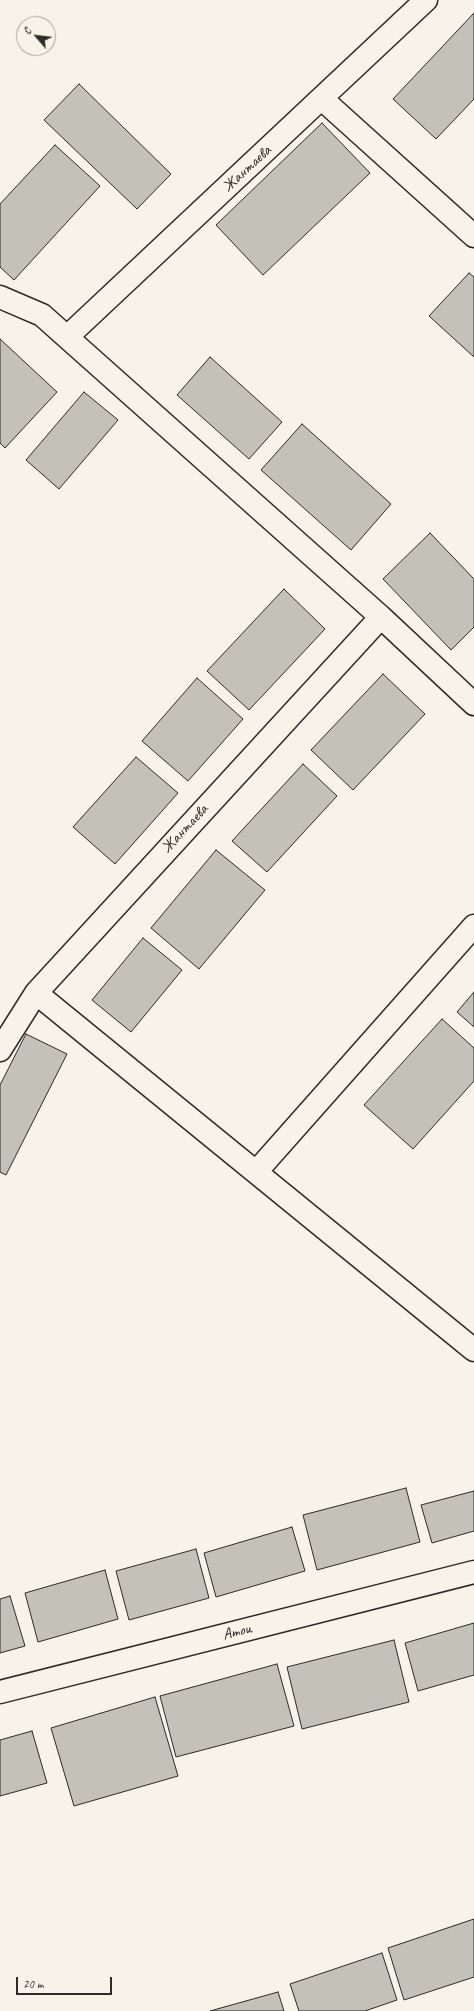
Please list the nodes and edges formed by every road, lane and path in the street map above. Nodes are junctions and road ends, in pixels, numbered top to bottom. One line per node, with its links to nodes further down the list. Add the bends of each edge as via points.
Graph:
1 (426, 0): 2 (street, Жантаева)
2 (322, 99): 3 (street); 5 (street, Жантаева)
3 (474, 236)
4 (0, 297): 5 (street, via 42,315)
5 (67, 337): 6 (street)
6 (381, 617): 7 (street); 9 (street, Жантаева)
7 (474, 704)
8 (474, 926): 11 (street)
9 (36, 993): 10 (street, Жантаева); 11 (street)
10 (0, 1050)
11 (256, 1172): 12 (street)
12 (474, 1350)
13 (474, 1572): 14 (street, Атои)
14 (0, 1692)

